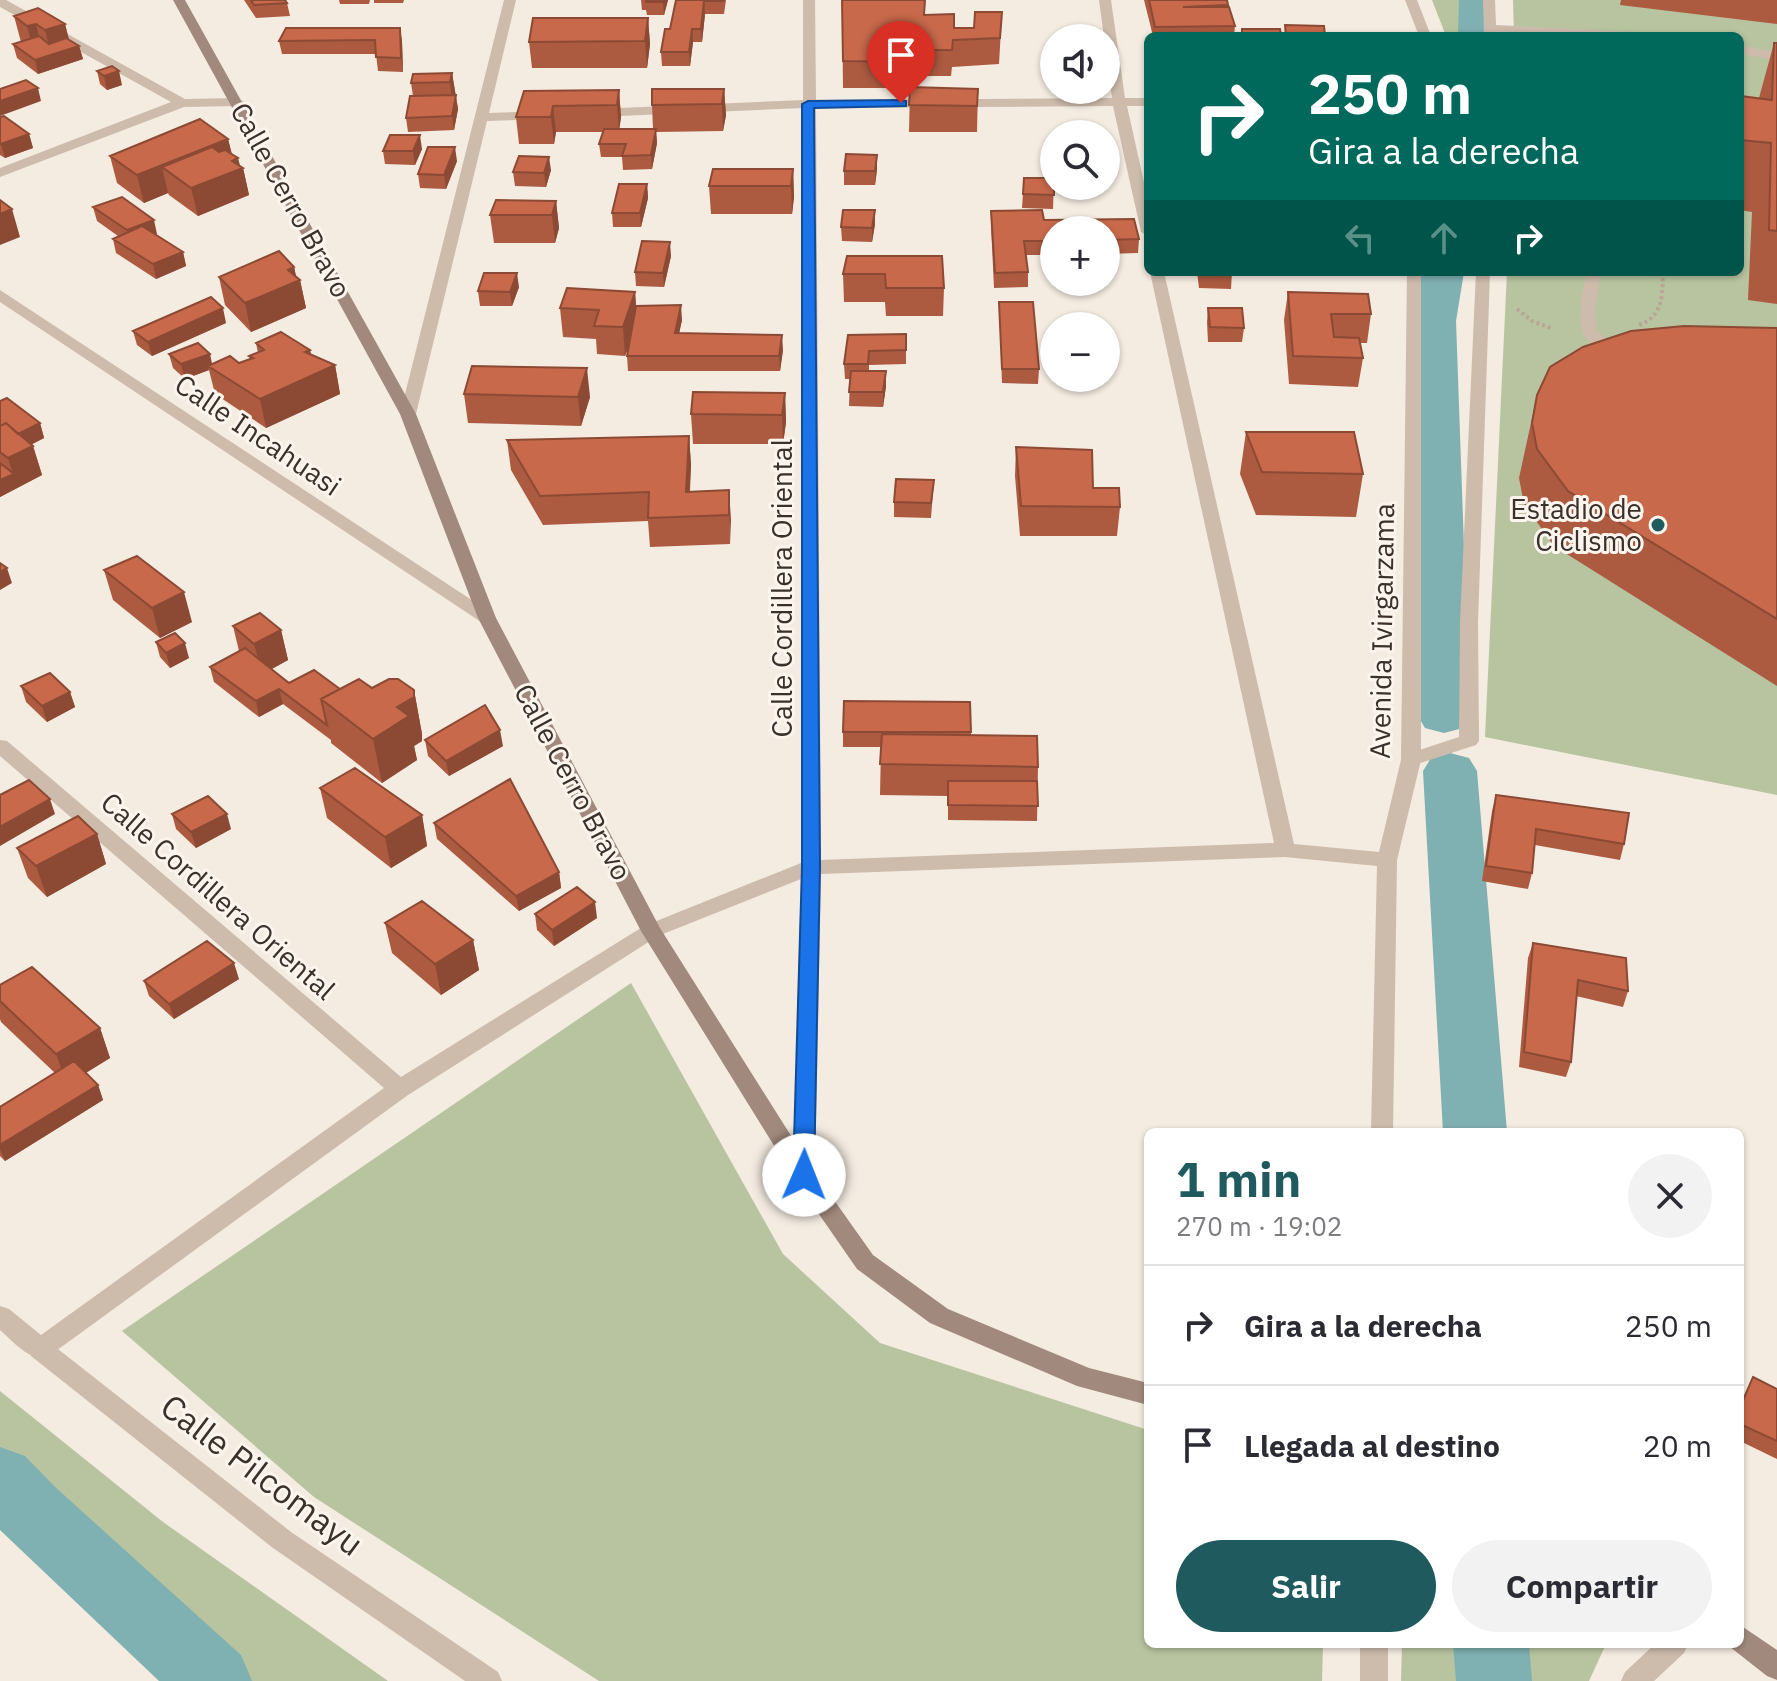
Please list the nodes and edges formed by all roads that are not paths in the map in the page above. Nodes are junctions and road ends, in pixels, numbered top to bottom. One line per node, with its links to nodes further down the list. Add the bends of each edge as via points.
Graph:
1 (179, 0): 13 (street, Calle Cerro Bravo)
2 (510, 0): 22 (street)
3 (809, 0): 18 (street, Calle Cordillera Oriental)
4 (1105, 0): 8 (street)
5 (1411, 0): 9 (street)
6 (1489, 0): 10 (street)
7 (0, 2): 16 (street)
8 (1108, 24)
9 (1423, 32)
10 (1489, 32)
11 (1744, 51): 12 (street)
12 (1777, 56)
13 (237, 102): 16 (street); 31 (street, Calle Cerro Bravo)
14 (1120, 102): 15 (street)
15 (1144, 102)
16 (182, 103): 23 (street)
17 (1040, 103): 18 (street)
18 (808, 104): 21 (street); 37 (street, Calle Cordillera Oriental)
19 (1119, 104): 24 (street)
20 (560, 114): 22 (street)
21 (576, 114)
22 (483, 117): 31 (street)
23 (0, 173)
24 (1144, 214)
25 (1158, 276): 35 (street)
26 (1414, 276): 34 (street, Avenida Ivirgarzama)
27 (1483, 276): 34 (street, via 1469,741)
28 (1594, 276): 30 (street, via 1587,329 1592,340 1605,348)
29 (0, 295): 32 (street, Calle Incahuasi)
30 (1630, 351)
31 (408, 414): 32 (street, Calle Cerro Bravo)
32 (487, 618): 38 (street, Calle Cerro Bravo)
33 (0, 746): 39 (street, Calle Cordillera Oriental)
34 (1411, 760): 36 (street, Avenida Ivirgarzama)
35 (1285, 850): 36 (street); 37 (street)
36 (1387, 860): 40 (street, Avenida Ivirgarzama)
37 (811, 867): 38 (street); 41 (street, Calle Cordillera Oriental)
38 (651, 931): 39 (street); 41 (street, Calle Cerro Bravo)
39 (400, 1089): 43 (street)
40 (1382, 1128)
41 (804, 1175): 44 (street, Calle Cerro Bravo, via 865,1262 939,1316 1086,1378)
42 (0, 1316): 43 (street, Calle Pilcomayu)
43 (40, 1349): 49 (street, Calle Pilcomayu, via 282,1540)
44 (1144, 1393)
45 (1744, 1641): 48 (street)
46 (1374, 1648): 50 (street)
47 (1670, 1648): 51 (street)
48 (1777, 1667)
49 (488, 1681)
50 (1374, 1681)
51 (1635, 1681)

